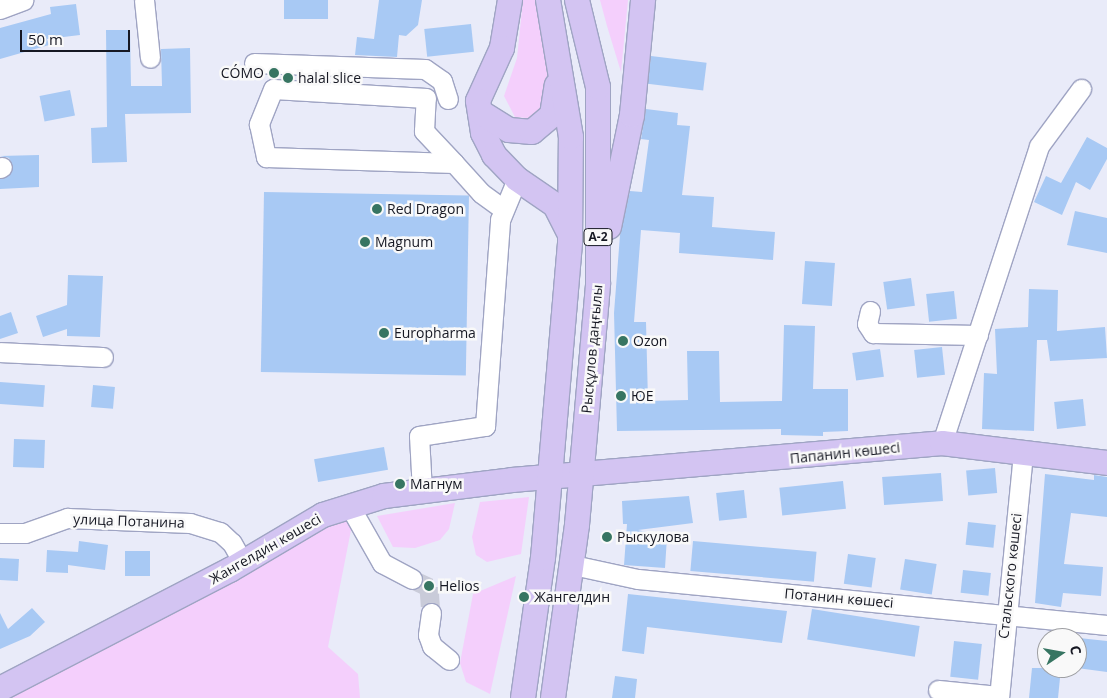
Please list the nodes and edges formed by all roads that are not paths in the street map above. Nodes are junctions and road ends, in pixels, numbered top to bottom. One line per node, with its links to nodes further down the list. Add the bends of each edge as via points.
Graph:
1 (23, 0): 7 (street)
2 (144, 0): 8 (street)
3 (510, 0): 14 (main road, via 502,48)
4 (548, 0): 9 (main road)
5 (577, 0): 19 (main road, Рысқұлов даңғылы / A-2, via 598,87)
6 (643, 0): 19 (main road, via 632,115)
7 (0, 9)
8 (150, 58)
9 (562, 61): 14 (main road, via 552,115 543,126 521,133); 18 (main road, via 571,137)
10 (254, 63): 13 (street, via 424,69 442,81)
11 (1081, 89): 21 (street, via 1039,146)
12 (426, 98): 13 (street); 15 (street, via 424,131); 15 (street, via 273,89 259,124 266,158)
13 (448, 100): 14 (street)
14 (479, 107): 16 (main road, via 483,133 494,155)
15 (454, 163): 17 (street, via 481,193)
16 (517, 180): 17 (street); 18 (main road, via 555,205)
17 (502, 208): 29 (street, via 492,288 485,426 418,436)
18 (570, 234): 28 (main road)
19 (598, 283): 27 (main road, Рысқұлов даңғылы / A-2)
20 (870, 311): 21 (street, via 867,324 874,333)
21 (978, 336): 24 (street)
22 (0, 352): 23 (street)
23 (103, 357)
24 (942, 443): 25 (main road, Папанин көшесі); 27 (main road, Папанин көшесі)
25 (1022, 455): 26 (main road, Папанин көшесі); 36 (street, Стальского көшесі)
26 (1107, 463)
27 (582, 476): 28 (main road, Папанин көшесі); 33 (main road, Рысқұлов даңғылы / A-2)
28 (551, 478): 29 (main road, Жангелдин көшесі); 42 (main road, via 544,558)
29 (422, 491): 30 (main road, Жангелдин көшесі)
30 (349, 504): 32 (main road, Жангелдин көшесі); 34 (street, via 382,562)
31 (0, 533): 32 (street, улица Потанина, via 26,533 67,518 190,523 220,532 232,542)
32 (243, 563): 39 (main road, Жангелдин көшесі)
33 (573, 566): 36 (street, Потанин көшесі, via 638,579); 43 (main road, Рысқұлов даңғылы / A-2)
34 (412, 579)
35 (432, 613): 38 (street, via 428,635 432,646)
36 (1007, 614): 37 (street, Потанин көшесі); 41 (street, Стальского көшесі)
37 (1107, 624)
38 (449, 660)
39 (0, 689)
40 (938, 690): 41 (street)
41 (999, 697)
42 (523, 698)
43 (554, 698)

